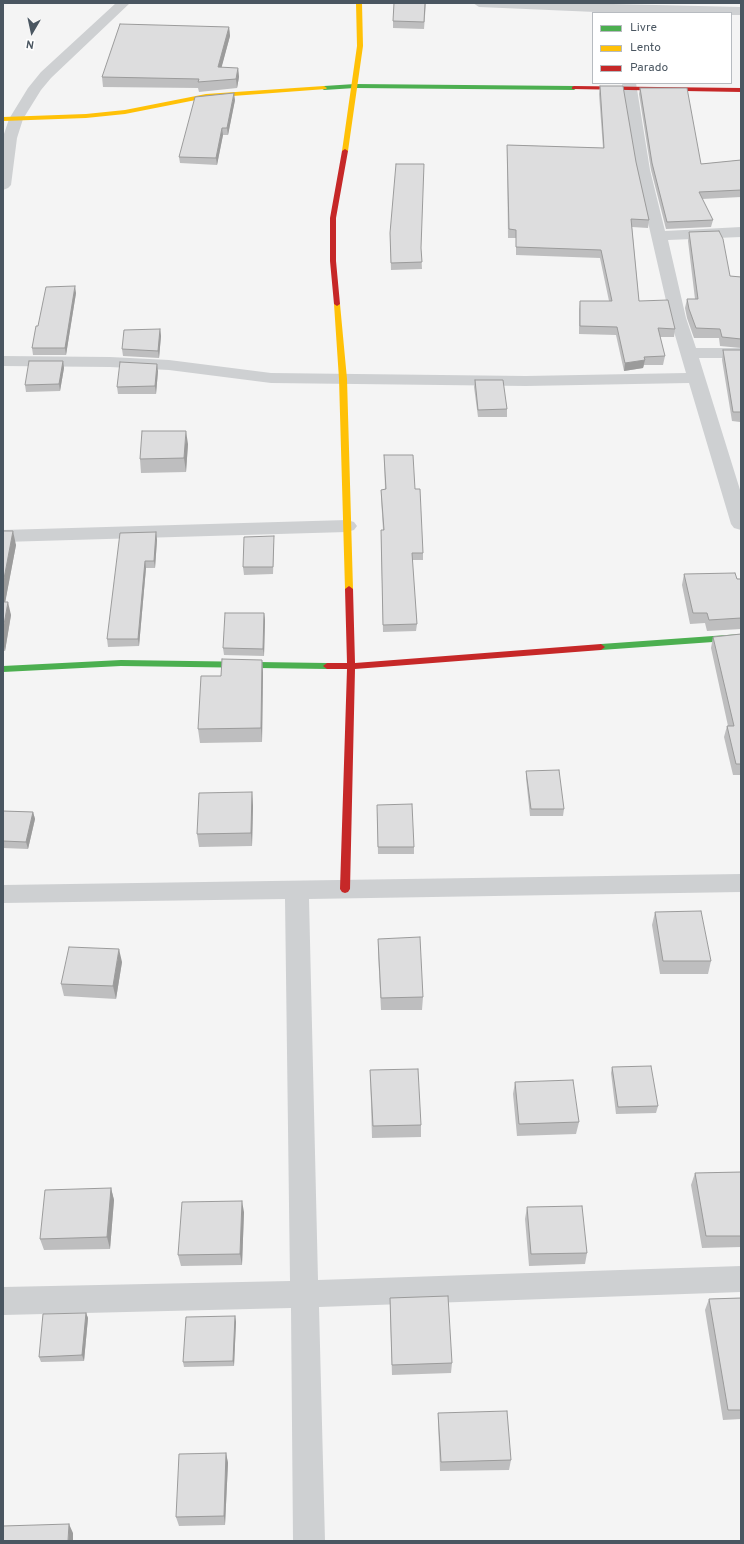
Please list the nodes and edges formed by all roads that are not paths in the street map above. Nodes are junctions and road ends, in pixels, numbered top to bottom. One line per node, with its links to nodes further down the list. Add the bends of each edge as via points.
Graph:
1 (124, 3): 9 (street, via 46,75)
2 (359, 3): 6 (street, via 360,46)
3 (479, 3): 4 (street)
4 (619, 8): 5 (street)
5 (741, 11)
6 (355, 86): 7 (street); 9 (street, via 246,92 206,96 125,112); 16 (street, via 333,218 333,261)
7 (629, 86): 8 (street); 12 (street, via 643,170)
8 (741, 90)
9 (10, 119): 10 (street, via 10,138)
10 (3, 185)
11 (741, 232): 12 (street)
12 (659, 236): 14 (street)
13 (741, 353): 14 (street)
14 (689, 354): 17 (street)
15 (3, 361): 16 (street, via 110,362 168,365 271,378)
16 (343, 378): 17 (street, via 526,381); 19 (street)
17 (697, 378): 18 (street)
18 (741, 524)
19 (347, 526): 20 (street); 22 (street)
20 (3, 536)
21 (741, 637): 22 (street)
22 (351, 666): 23 (street, via 121,663); 25 (street)
23 (3, 669)
24 (741, 883): 25 (street)
25 (345, 889): 26 (street)
26 (297, 890): 27 (street); 29 (street)
27 (3, 894)
28 (741, 1279): 29 (street)
29 (304, 1294): 30 (street); 31 (street)
30 (3, 1301)
31 (308, 1541)

